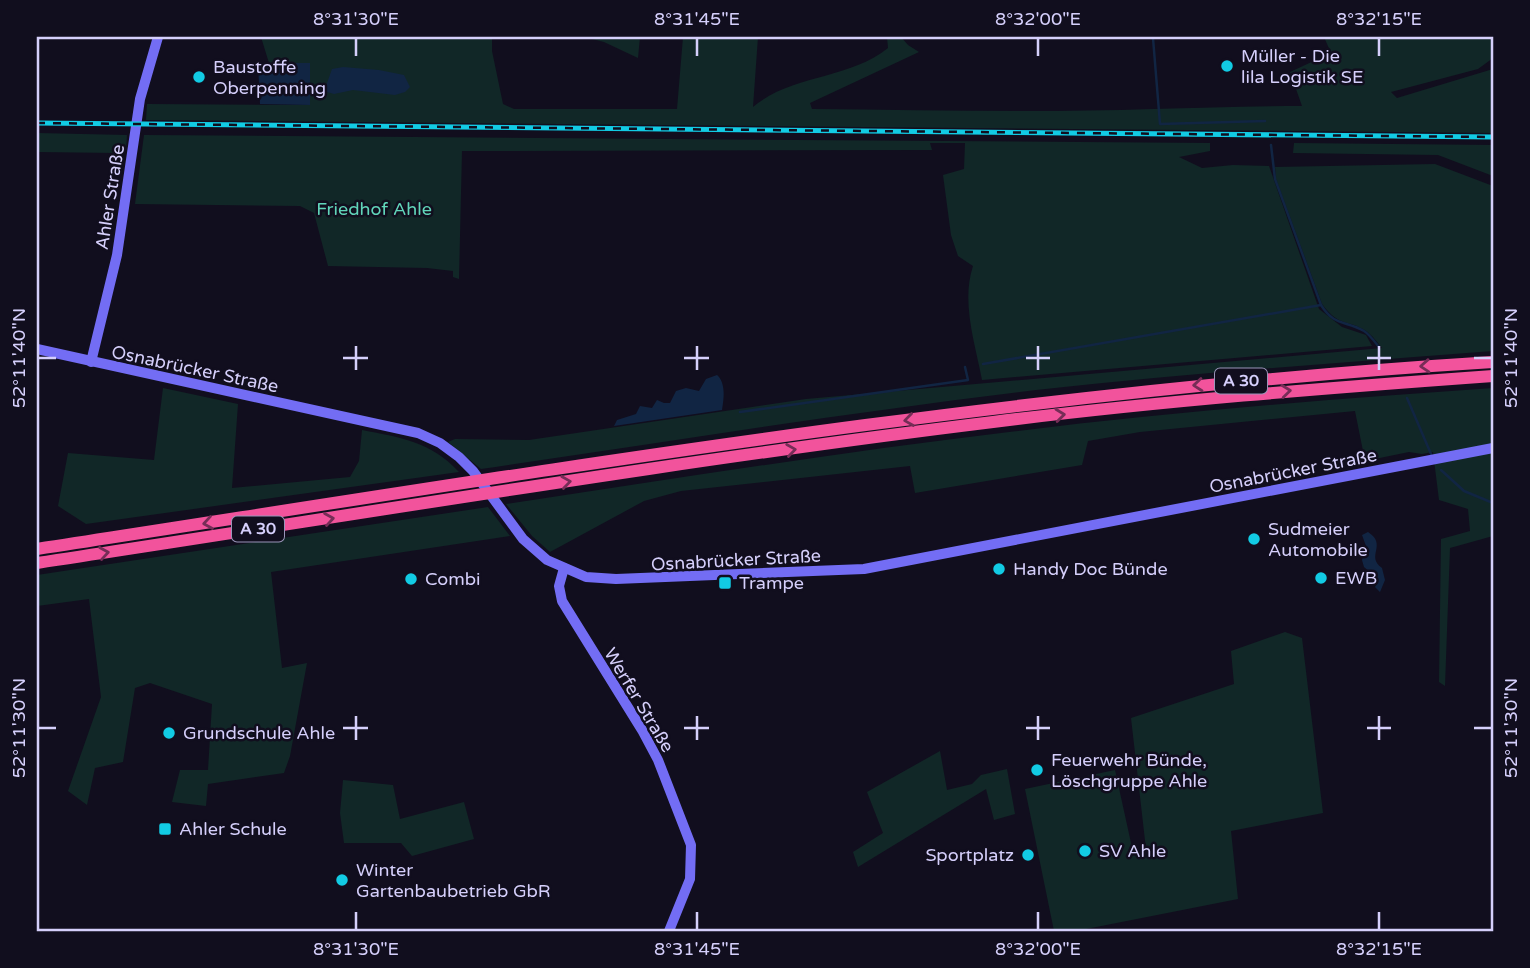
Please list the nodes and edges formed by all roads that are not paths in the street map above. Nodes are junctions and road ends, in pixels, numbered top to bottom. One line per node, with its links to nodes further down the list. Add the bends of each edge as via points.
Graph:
1 (158, 37): 3 (main road, Ahler Straße, via 140,99 117,255)
2 (37, 349): 3 (main road, Osnabrücker Straße)
3 (91, 362): 10 (main road, Osnabrücker Straße, via 429,437 473,471 523,539)
4 (1493, 362): 6 (highway, A 30, one-way to 6, via 1166,388)
5 (1493, 376): 6 (highway, A 30, one-way to 5)
6 (984, 416): 8 (highway, A 30, one-way to 8, via 489,480); 9 (highway, A 30, one-way to 6)
7 (1493, 448): 10 (main road, Osnabrücker Straße, via 864,569 646,579 586,577)
8 (37, 549)
9 (37, 563)
10 (564, 568): 11 (main road, Werfer Straße, via 559,586 562,601 642,730 691,845 690,879)
11 (669, 931)

